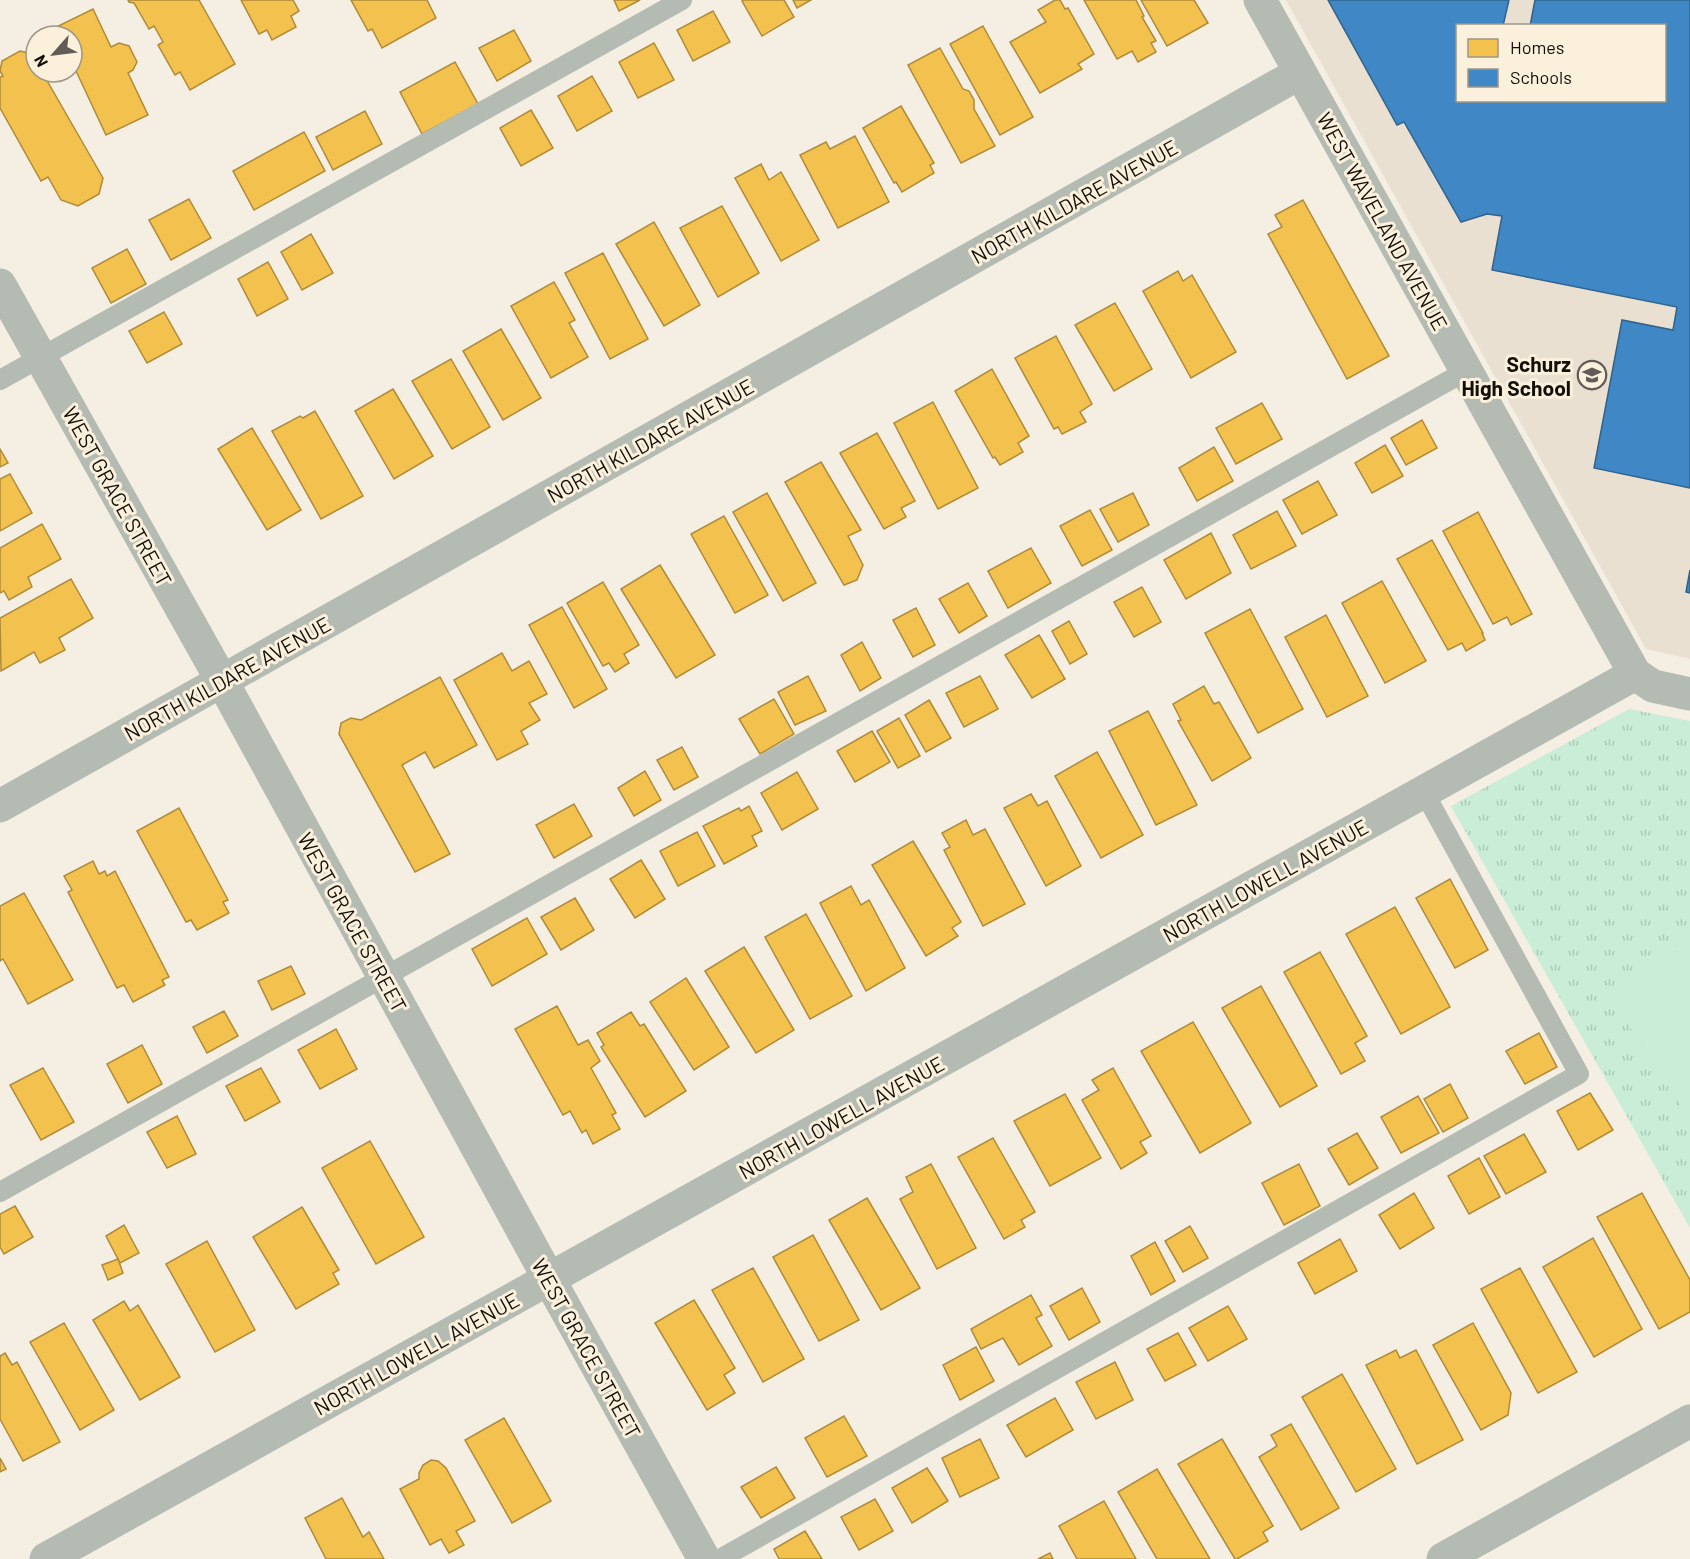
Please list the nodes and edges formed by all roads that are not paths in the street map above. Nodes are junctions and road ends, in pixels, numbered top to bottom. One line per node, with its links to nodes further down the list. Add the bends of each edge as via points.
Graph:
1 (682, 0): 5 (lane)
2 (1260, 0): 3 (street, WEST WAVELAND AVENUE)
3 (1300, 73): 6 (street, WEST WAVELAND AVENUE); 9 (street, NORTH KILDARE AVENUE)
4 (0, 285): 5 (street, WEST GRACE STREET)
5 (40, 357): 7 (lane); 9 (street, WEST GRACE STREET)
6 (1466, 371): 8 (street, WEST WAVELAND AVENUE); 13 (lane)
7 (0, 380)
8 (1635, 674): 10 (street, via 1653,686); 11 (street, NORTH LOWELL AVENUE)
9 (222, 681): 12 (street, NORTH KILDARE AVENUE); 13 (street, WEST GRACE STREET)
10 (1690, 694)
11 (1424, 792): 15 (street, NORTH LOWELL AVENUE); 19 (lane, via 1580,1074)
12 (0, 806)
13 (384, 977): 14 (lane); 15 (street, WEST GRACE STREET)
14 (0, 1192)
15 (549, 1279): 17 (street, NORTH LOWELL AVENUE); 18 (street, WEST GRACE STREET)
16 (1690, 1421): 20 (street)
17 (46, 1559)
18 (704, 1559)
19 (720, 1559)
20 (1443, 1559)

